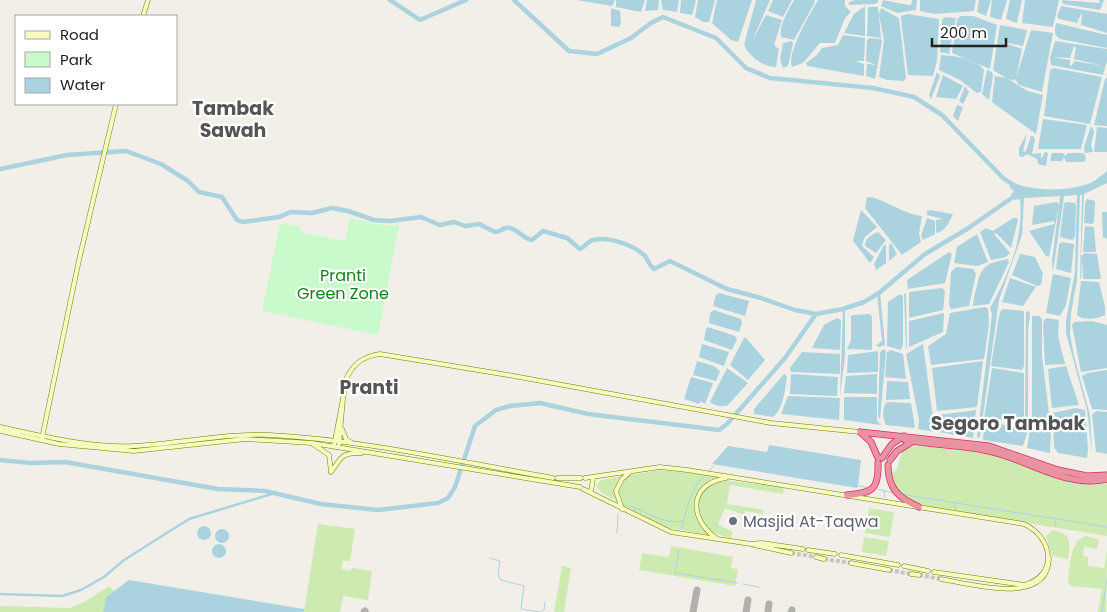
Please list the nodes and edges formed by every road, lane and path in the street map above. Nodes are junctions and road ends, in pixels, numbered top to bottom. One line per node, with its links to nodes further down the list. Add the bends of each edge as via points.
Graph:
1 (148, 0): 2 (street)
2 (143, 15)
3 (116, 105): 5 (street)
4 (342, 393): 7 (street); 9 (street, via 355,364 367,357 386,354 724,416); 15 (street)
5 (44, 425): 10 (street); 12 (street)
6 (0, 427): 10 (street)
7 (341, 427): 15 (street); 16 (street, via 346,439)
8 (0, 431): 12 (street)
9 (860, 432): 11 (highway); 19 (highway, via 871,442)
10 (36, 435): 12 (street)
11 (901, 437): 13 (highway); 19 (highway, via 885,451); 23 (highway, via 989,446 1058,470 1087,476)
12 (42, 438): 17 (street)
13 (914, 441): 26 (highway, via 989,451 1073,478); 30 (highway, via 903,446 889,463 895,493)
14 (312, 443): 15 (street); 17 (street, via 245,440 151,450); 18 (street, via 329,455 331,472 345,454)
15 (336, 444): 16 (street); 17 (street, via 257,435); 18 (street)
16 (360, 446): 20 (street)
17 (103, 447)
18 (372, 453): 20 (street)
19 (880, 461): 29 (highway, via 873,488)
20 (453, 463): 21 (street)
21 (469, 466): 27 (street); 27 (street)
22 (634, 471): 24 (street, via 669,467); 25 (street); 31 (street, via 624,477 616,488)
23 (1107, 474)
24 (731, 477): 29 (street); 32 (street, via 708,484 697,500 696,513 701,525)
25 (593, 478): 27 (street); 28 (street)
26 (1107, 479)
27 (570, 482): 28 (street)
28 (591, 492): 31 (street)
29 (847, 495): 30 (street)
30 (919, 507): 37 (street, via 1024,524 1043,537)
31 (622, 509): 32 (street, via 671,532)
32 (718, 539): 33 (street)
33 (751, 544): 34 (street); 36 (street)
34 (803, 549)
35 (808, 550): 38 (street)
36 (791, 553)
37 (1049, 553): 51 (street, via 1042,573 1031,583); 52 (street, via 1048,568 1039,581 1027,589)
38 (835, 554)
39 (841, 555): 43 (street)
40 (816, 558): 41 (street)
41 (824, 559)
42 (851, 564): 45 (street)
43 (898, 565)
44 (904, 566): 46 (street)
45 (889, 570)
46 (928, 571)
47 (934, 572): 51 (street)
48 (911, 574): 49 (street)
49 (919, 575)
50 (942, 579): 52 (street)
51 (1000, 582): 52 (street)
52 (1008, 589)

